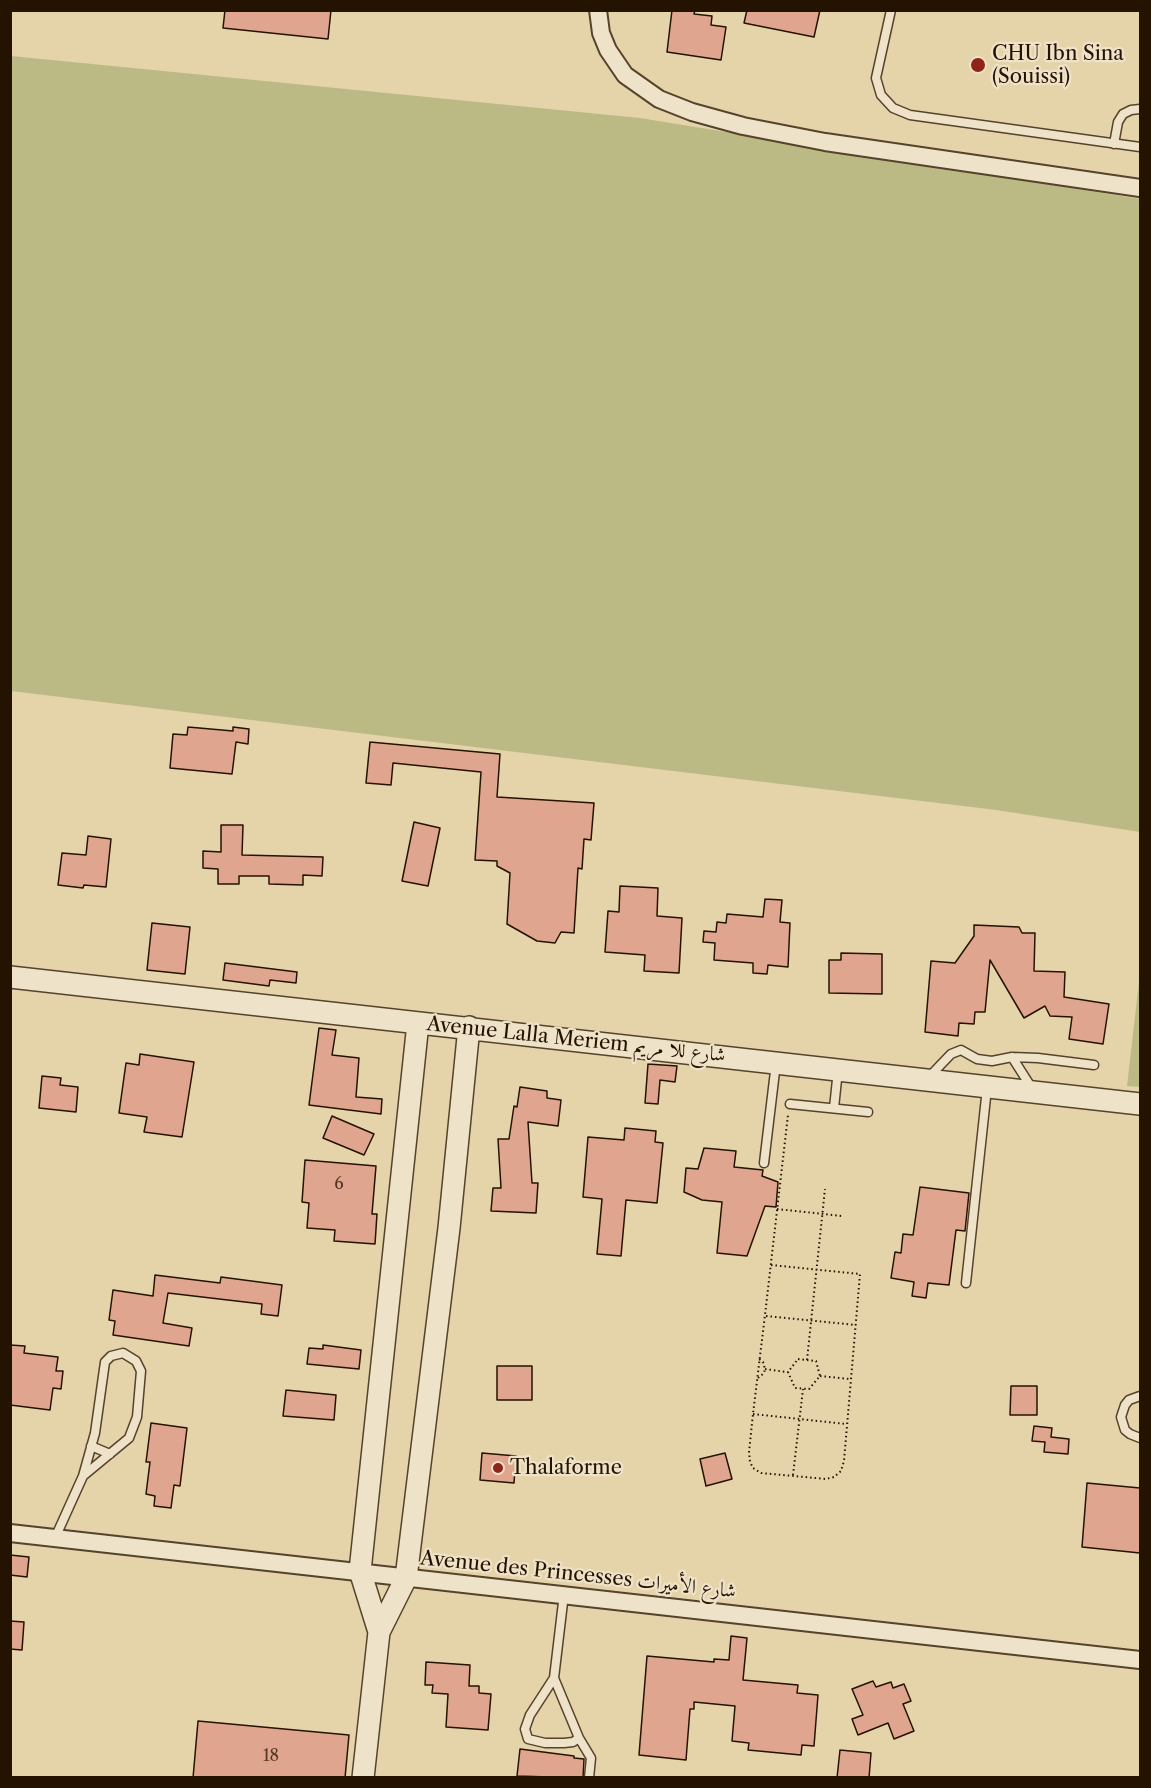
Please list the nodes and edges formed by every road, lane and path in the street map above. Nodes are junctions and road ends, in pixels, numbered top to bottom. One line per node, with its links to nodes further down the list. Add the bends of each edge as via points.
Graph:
1 (598, 10): 6 (street, via 608,50 625,75 659,99 692,112 742,126 825,141)
2 (891, 10): 4 (lane, via 876,78 881,95 893,108 910,115)
3 (1140, 109): 4 (lane, via 1123,114)
4 (1114, 144): 5 (lane)
5 (1140, 147)
6 (1140, 188)
7 (10, 977): 8 (street, Avenue Lalla Meriem شارع للا مريم)
8 (418, 1023): 9 (street, Avenue Lalla Meriem شارع للا مريم); 51 (street)
9 (469, 1027): 11 (street, Avenue Lalla Meriem شارع للا مريم); 52 (street)
10 (1012, 1057): 12 (lane); 14 (lane, via 977,1059 961,1050 951,1054); 16 (lane)
11 (776, 1062): 13 (street, Avenue Lalla Meriem شارع للا مريم); 21 (lane)
12 (1094, 1065)
13 (838, 1069): 14 (street, Avenue Lalla Meriem شارع للا مريم); 19 (lane)
14 (926, 1079): 15 (street, Avenue Lalla Meriem شارع للا مريم)
15 (987, 1087): 16 (street, Avenue Lalla Meriem شارع للا مريم); 28 (lane)
16 (1034, 1092): 18 (street, Avenue Lalla Meriem شارع للا مريم)
17 (790, 1104): 19 (lane); 23 (path)
18 (1140, 1104)
19 (834, 1108): 20 (lane)
20 (868, 1112)
21 (764, 1163)
22 (825, 1189): 24 (path)
23 (777, 1209): 24 (path); 26 (path)
24 (823, 1214): 25 (path); 27 (path)
25 (842, 1216)
26 (771, 1265): 27 (path); 29 (path)
27 (817, 1269): 30 (path); 31 (path, via 860,1274)
28 (966, 1283)
29 (765, 1315): 30 (path); 32 (path)
30 (811, 1320): 31 (path); 33 (path)
31 (856, 1325): 38 (path)
32 (759, 1359): 34 (path); 37 (path)
33 (807, 1360): 35 (path, via 798,1359); 36 (path, via 816,1361)
34 (765, 1369): 35 (path); 37 (path)
35 (788, 1372): 39 (path, via 795,1388)
36 (820, 1376): 38 (path); 39 (path, via 809,1389)
37 (757, 1378): 41 (path)
38 (851, 1380): 43 (path)
39 (803, 1389): 42 (path)
40 (1140, 1396): 44 (lane, via 1125,1405 1121,1417 1125,1430)
41 (753, 1414): 42 (path); 48 (path, via 748,1452 753,1468 761,1473)
42 (800, 1419): 43 (path); 48 (path)
43 (847, 1424): 48 (path, via 841,1471 826,1479)
44 (1140, 1438)
45 (91, 1446): 46 (lane); 46 (lane, via 105,1362 123,1353 136,1361 141,1371 137,1417 129,1438); 47 (lane)
46 (110, 1454): 47 (lane)
47 (83, 1476): 50 (lane)
48 (793, 1476)
49 (10, 1533): 50 (street, Avenue des Princesses شارع الأميرات)
50 (54, 1538): 51 (street, Avenue des Princesses شارع الأميرات)
51 (360, 1571): 52 (street, Avenue des Princesses شارع الأميرات); 54 (street)
52 (406, 1578): 53 (street, Avenue des Princesses شارع الأميرات); 54 (street)
53 (564, 1594): 55 (street, Avenue des Princesses شارع الأميرات); 56 (lane)
54 (379, 1632): 58 (street)
55 (1140, 1660)
56 (554, 1678): 57 (lane); 57 (lane, via 530,1714 525,1729 528,1739 564,1743)
57 (579, 1738): 59 (lane, via 591,1758)
58 (363, 1778)
59 (589, 1778)

